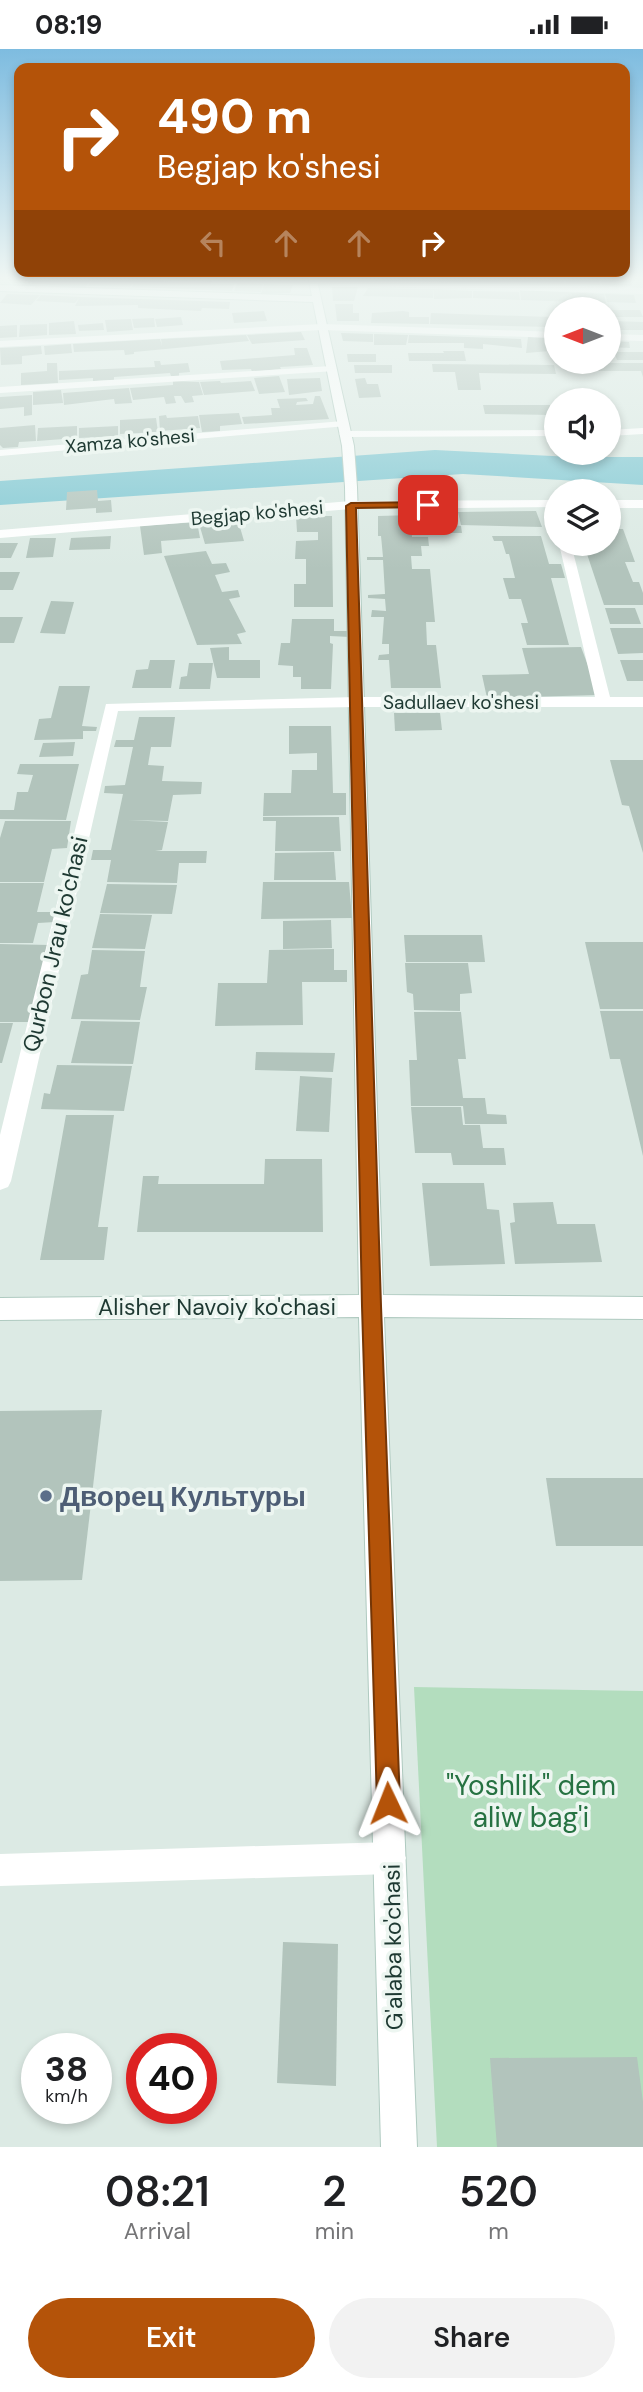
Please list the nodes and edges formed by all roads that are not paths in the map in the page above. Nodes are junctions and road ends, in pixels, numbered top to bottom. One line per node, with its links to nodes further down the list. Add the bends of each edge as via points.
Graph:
1 (254, 374): 3 (street)
2 (332, 374): 7 (street, G'alaba ko'chasi)
3 (0, 390)
4 (643, 431): 5 (street)
5 (621, 432)
6 (544, 433): 7 (street, Xamza ko'shesi)
7 (345, 435): 8 (street, Xamza ko'shesi); 9 (street, G'alaba ko'chasi)
8 (0, 453)
9 (351, 496): 12 (street, Begjap ko'shesi); 13 (street, Begjap ko'shesi); 15 (street, G'alaba ko'chasi)
10 (621, 504): 11 (street)
11 (643, 504)
12 (544, 505)
13 (0, 534)
14 (568, 556): 16 (street)
15 (356, 702): 16 (street, Sadullaev ko'shesi); 18 (street, Sadullaev ko'shesi); 20 (street, G'alaba ko'chasi)
16 (604, 702): 17 (street, Sadullaev ko'shesi)
17 (643, 702)
18 (111, 707): 19 (street, Qurbon Jrau ko'chasi)
19 (0, 1181)
20 (371, 1306): 21 (street, Alisher Navoiy ko'chasi); 22 (street, Alisher Navoiy ko'chasi); 23 (street, G'alaba ko'chasi)
21 (643, 1308)
22 (0, 1309)
23 (390, 1858): 24 (street); 25 (street, G'alaba ko'chasi)
24 (0, 1870)
25 (399, 2147)

